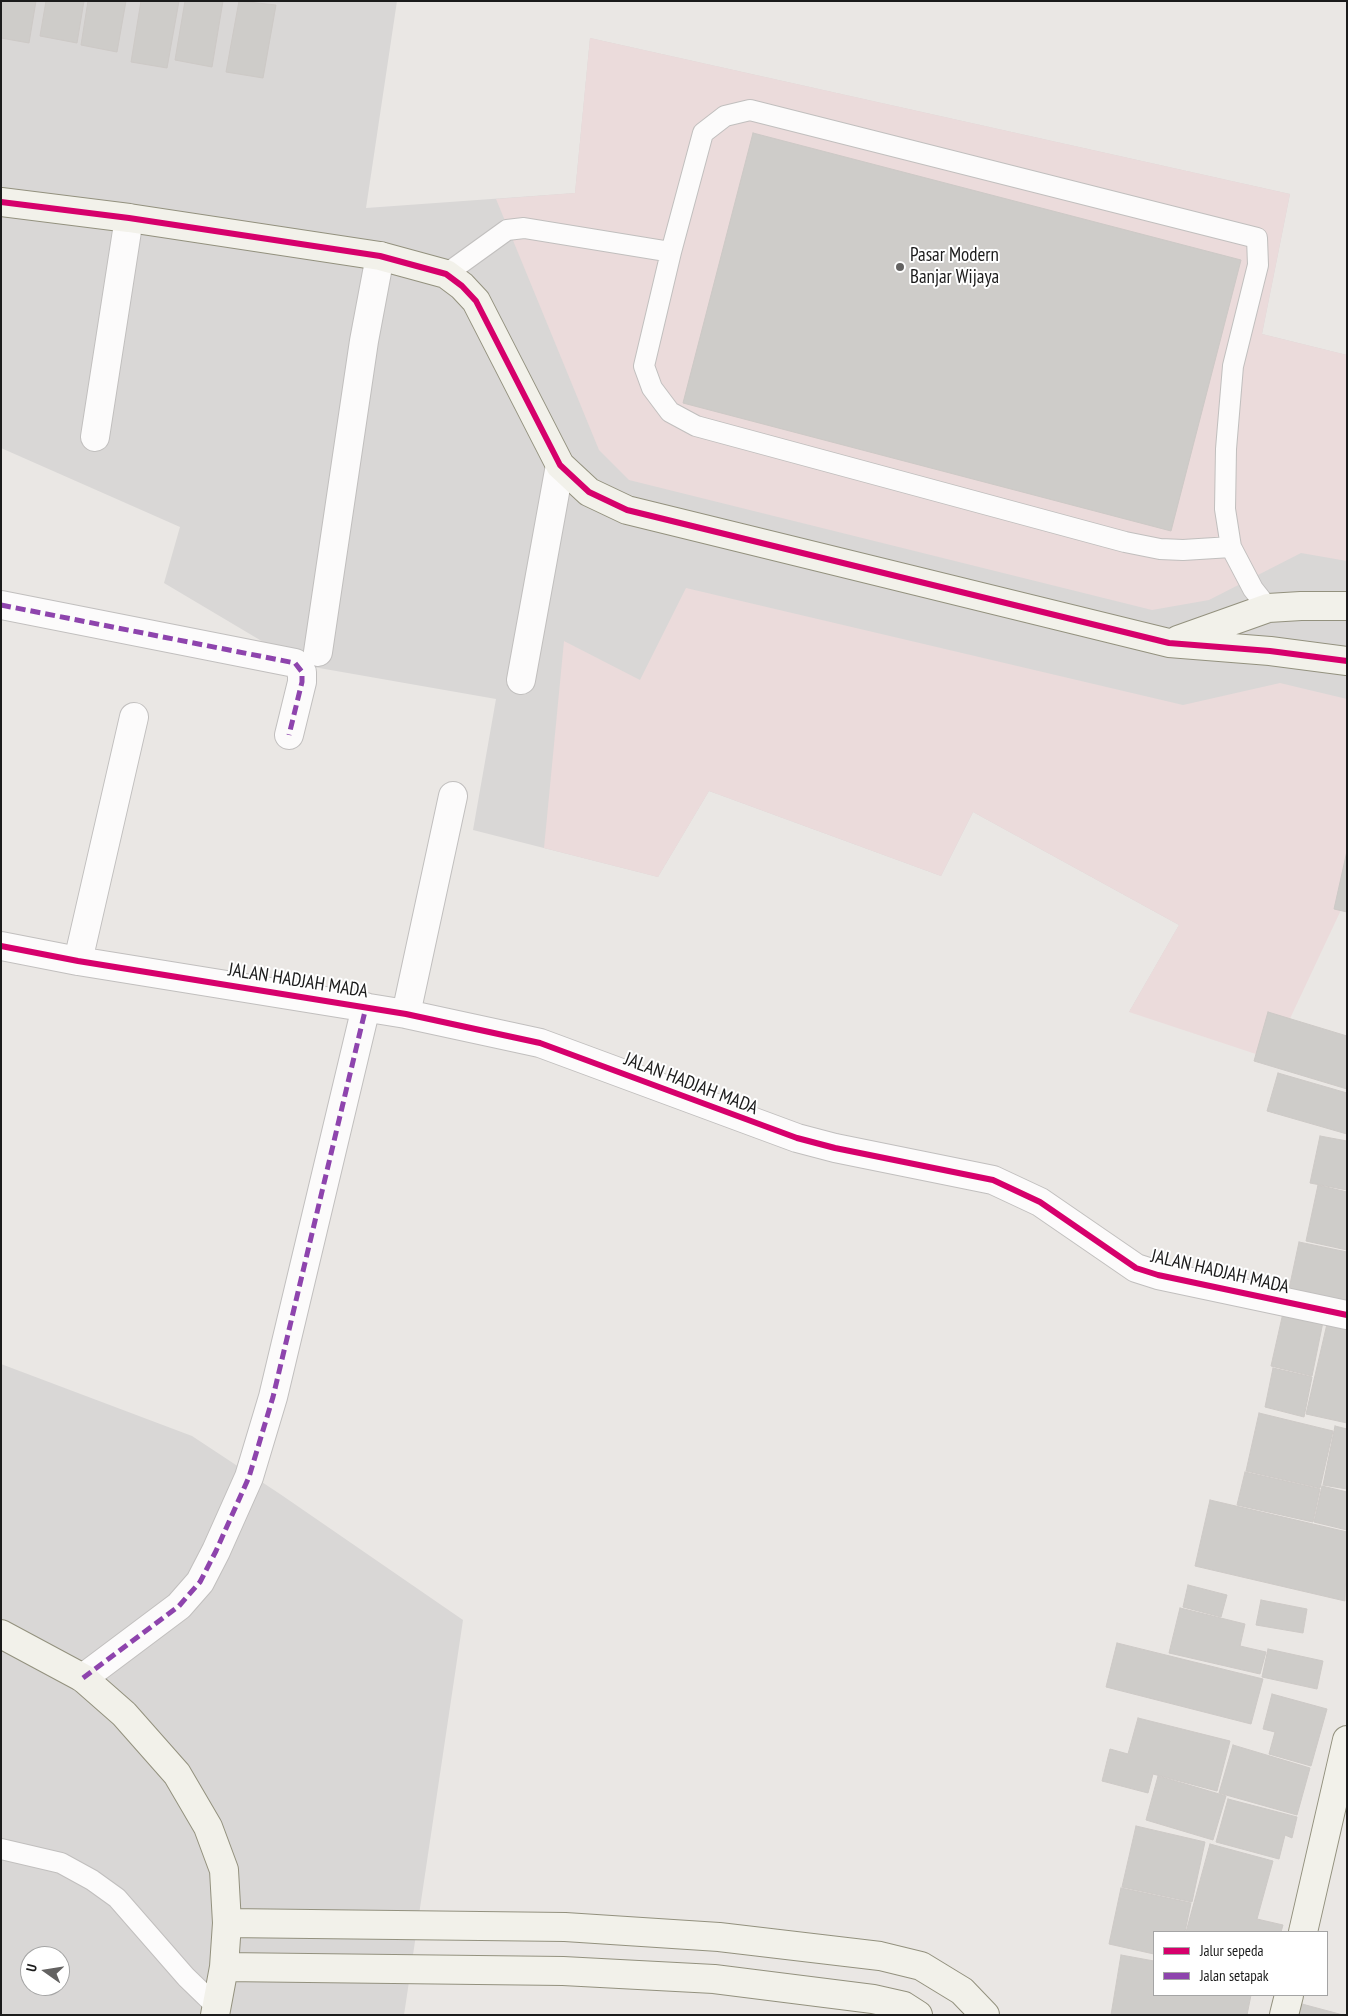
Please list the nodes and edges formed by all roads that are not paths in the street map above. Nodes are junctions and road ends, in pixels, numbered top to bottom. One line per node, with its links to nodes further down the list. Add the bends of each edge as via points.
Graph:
1 (1, 202): 2 (street)
2 (129, 218): 4 (street); 6 (street)
3 (671, 252): 5 (lane, via 524,228 507,230); 8 (lane, via 644,366 652,388 670,412 696,426 1125,542 1160,549); 8 (lane, via 703,133 725,116 750,110 1257,238 1258,266 1233,366 1227,440 1225,509)
4 (380, 256): 5 (street); 13 (street, via 364,341)
5 (446, 274): 7 (street, via 476,301)
6 (95, 436)
7 (560, 465): 12 (street, via 590,492 627,510); 15 (street)
8 (1232, 547): 11 (lane, via 1253,588)
9 (1, 605): 17 (street, via 296,663 302,672 302,682)
10 (1347, 606): 11 (street)
11 (1268, 608): 12 (street)
12 (1169, 643): 14 (street)
13 (318, 652)
14 (1347, 660)
15 (521, 680)
16 (134, 718): 20 (street)
17 (289, 735)
18 (453, 796): 22 (street)
19 (1, 946): 20 (street, JALAN HADJAH MADA)
20 (78, 961): 21 (street, JALAN HADJAH MADA)
21 (366, 1007): 22 (street, JALAN HADJAH MADA); 25 (street, via 273,1397 249,1477 200,1582 179,1606)
22 (406, 1014): 23 (street, JALAN HADJAH MADA, via 540,1043 797,1138 993,1180 1040,1202 1136,1268 1158,1276)
23 (1347, 1314)
24 (1, 1634): 25 (street)
25 (83, 1678): 28 (street, via 124,1714 182,1781 208,1826 224,1870)
26 (1347, 1740): 29 (street)
27 (1, 1849): 32 (lane, via 61,1863 117,1898)
28 (227, 1922): 30 (street); 34 (street, via 565,1927 719,1937 880,1956 921,1966 962,1991)
29 (1303, 1931)
30 (224, 1966): 32 (street); 33 (street, via 563,1971 714,1979 873,1999 904,2006)
31 (1289, 1996): 35 (street)
32 (216, 2011)
33 (918, 2015)
34 (986, 2015)
35 (1284, 2015)

